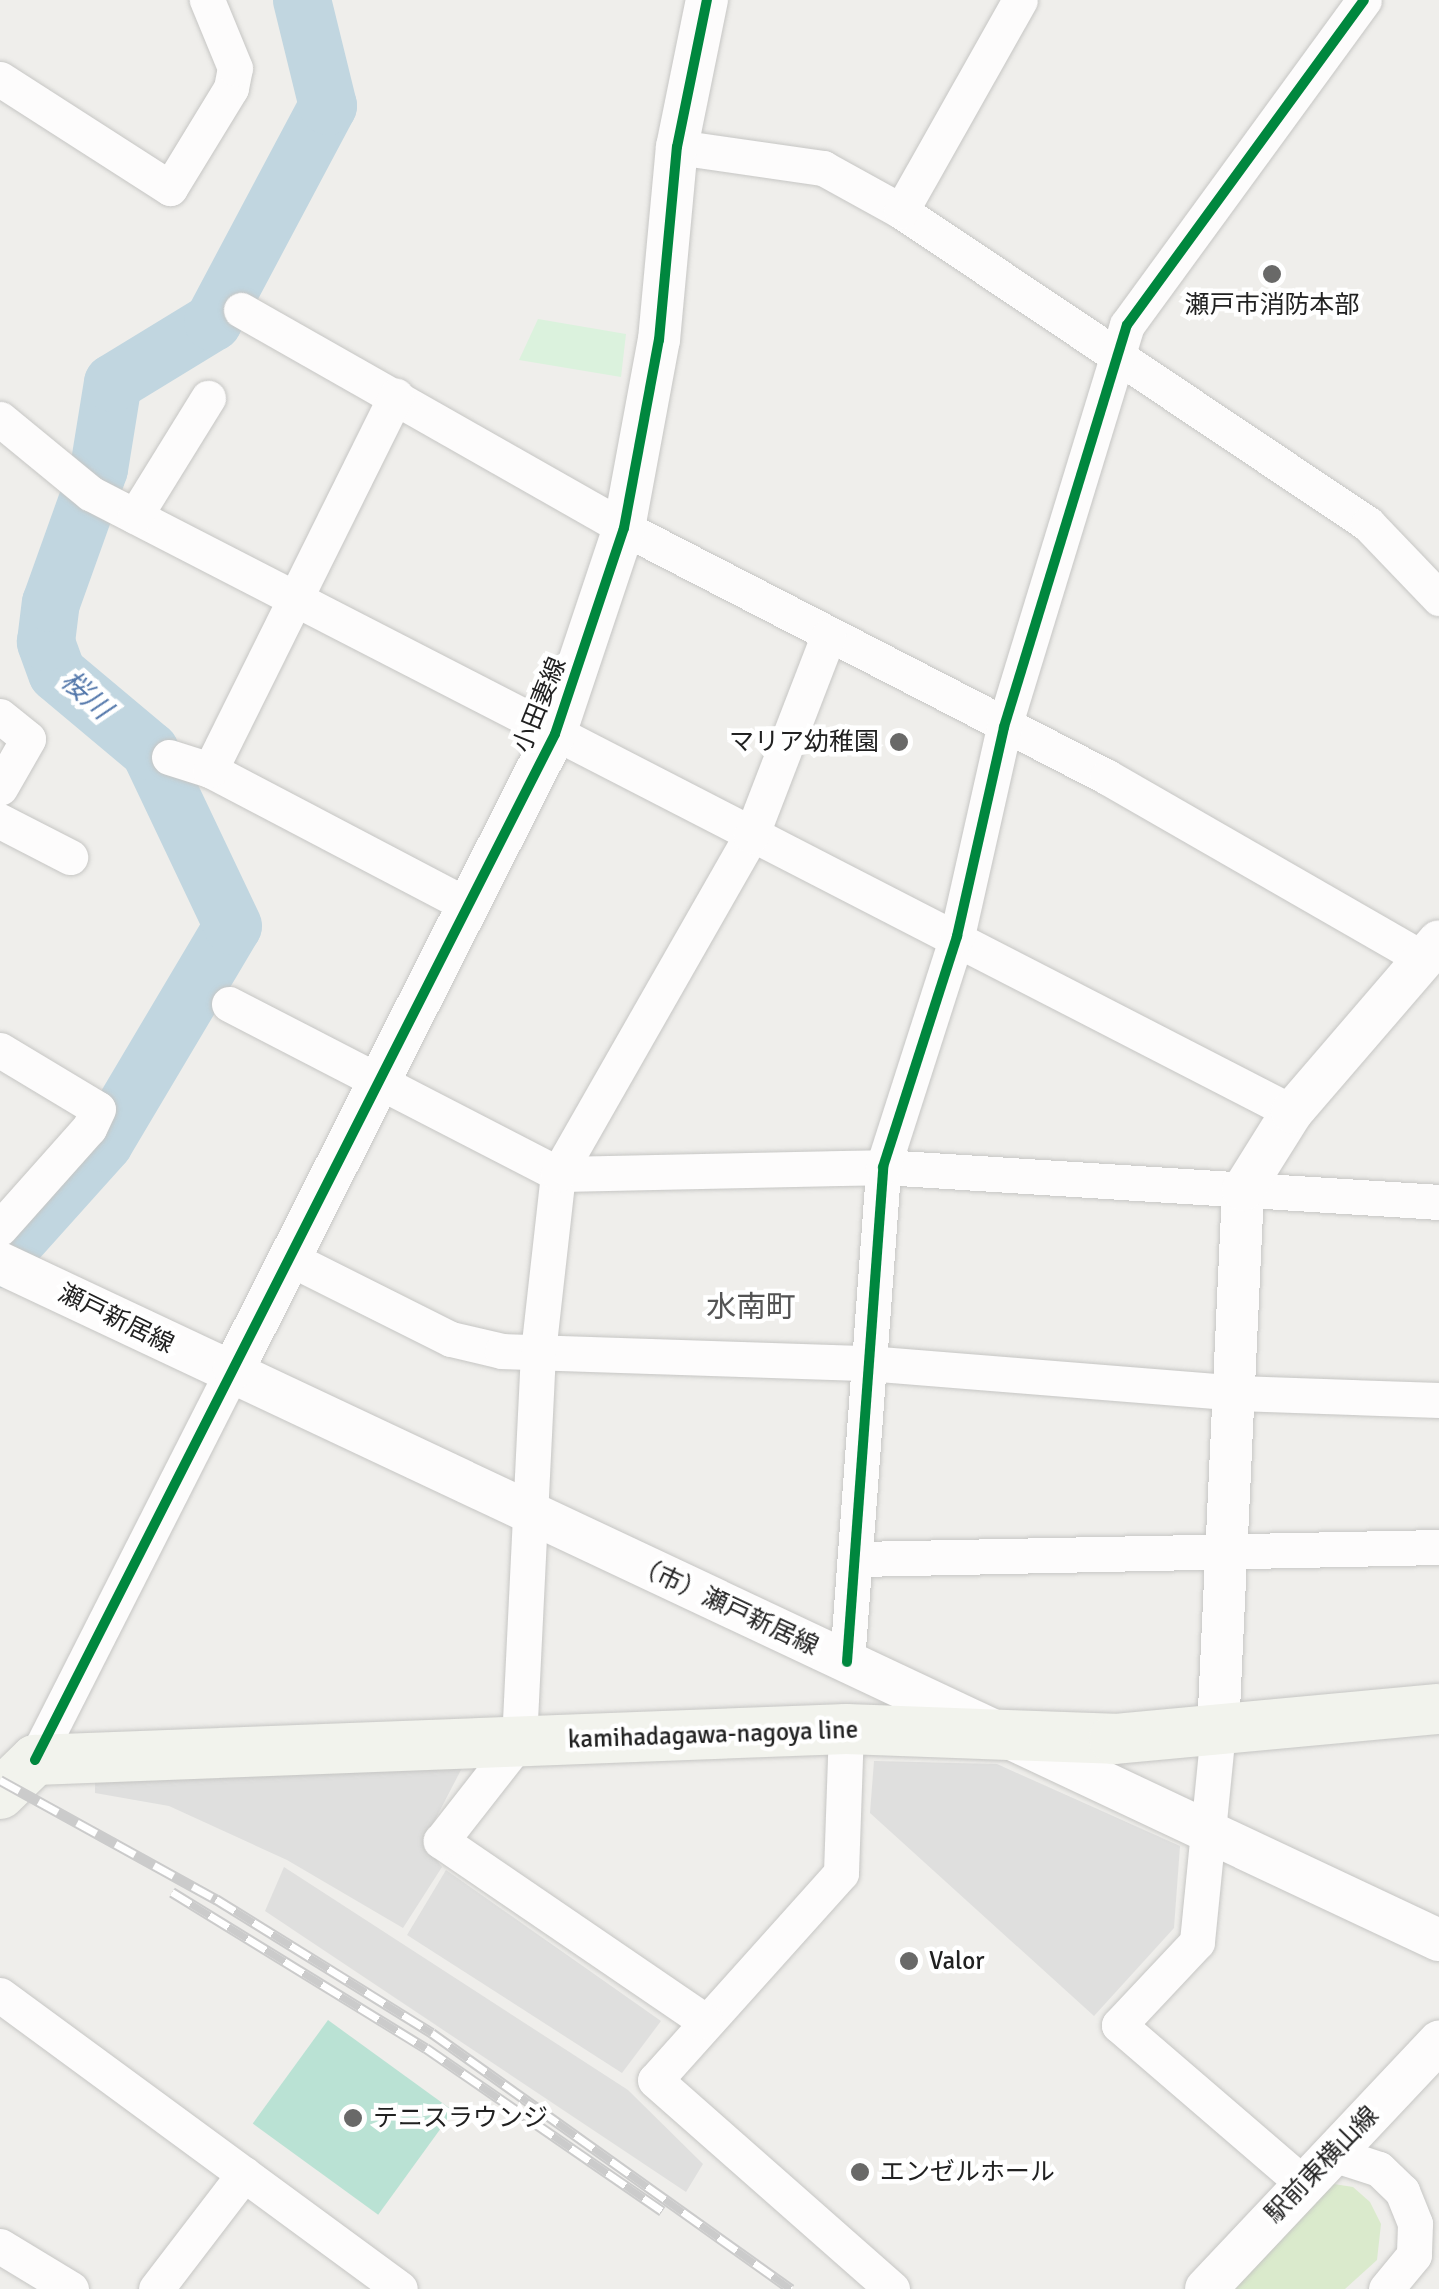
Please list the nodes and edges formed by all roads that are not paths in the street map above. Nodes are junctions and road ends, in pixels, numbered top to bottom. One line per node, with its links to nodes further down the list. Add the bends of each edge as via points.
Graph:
1 (207, 0): 5 (street, via 235,68 231,88 170,188)
2 (707, 0): 6 (street, 小田妻線)
3 (1020, 0): 7 (street)
4 (1364, 0): 9 (street, via 1126,325)
5 (0, 79)
6 (677, 147): 7 (street, via 823,168); 14 (street, 小田妻線, via 659,340)
7 (901, 211): 9 (street)
8 (242, 310): 10 (street)
9 (1118, 356): 15 (street, via 1368,524); 19 (street)
10 (396, 396): 14 (street); 16 (street)
11 (208, 398): 13 (street)
12 (0, 419): 13 (street, via 90,493)
13 (135, 516): 16 (street)
14 (624, 528): 17 (street, via 684,554); 20 (street, 小田妻線)
15 (1439, 598)
16 (295, 600): 20 (street); 22 (street)
17 (828, 636): 19 (street); 25 (street)
18 (0, 716): 23 (street, via 28,739)
19 (1004, 727): 28 (street); 29 (street)
20 (554, 734): 25 (street); 27 (street, 小田妻線)
21 (169, 757): 22 (street)
22 (210, 770): 27 (street)
23 (0, 788)
24 (0, 821): 26 (street)
25 (751, 836): 28 (street); 35 (street)
26 (70, 858)
27 (465, 904): 32 (street, 小田妻線)
28 (956, 936): 33 (street); 34 (street)
29 (1432, 950): 33 (street)
30 (229, 1004): 32 (street)
31 (0, 1050): 38 (street, via 98,1109 89,1128)
32 (380, 1082): 35 (street); 39 (street, 小田妻線)
33 (1292, 1112): 36 (street)
34 (884, 1167): 35 (street); 36 (street); 42 (street)
35 (558, 1174): 41 (street)
36 (1243, 1190): 37 (street); 44 (street, via 1231,1362)
37 (1439, 1202)
38 (0, 1228)
39 (290, 1258): 41 (street, via 452,1338); 43 (street, 小田妻線)
40 (0, 1263): 43 (street, 瀬戸新居線, via 200,1359)
41 (538, 1352): 42 (street); 46 (street)
42 (867, 1363): 44 (street); 49 (street)
43 (234, 1368): 46 (street, （市）瀬戸新居線); 56 (street)
44 (1237, 1394): 45 (street); 48 (street)
45 (1439, 1400)
46 (532, 1516): 50 (street, （市）瀬戸新居線); 55 (street)
47 (1439, 1547): 48 (street)
48 (1224, 1554): 49 (street); 53 (street)
49 (858, 1560): 50 (street)
50 (847, 1662): 54 (street, （市）瀬戸新居線)
51 (1439, 1709): 53 (main road, kamihadagawa-nagoya line)
52 (846, 1729): 54 (main road, kamihadagawa-nagoya line); 55 (main road, kamihadagawa-nagoya line); 61 (street, via 841,1873)
53 (1218, 1731): 54 (main road, kamihadagawa-nagoya line, via 1114,1739); 58 (street)
54 (1007, 1736): 58 (street, （市）瀬戸新居線)
55 (519, 1741): 56 (main road, kamihadagawa-nagoya line); 61 (street, via 441,1841)
56 (34, 1760): 57 (main road)
57 (0, 1794)
58 (1208, 1831): 59 (street, （市）瀬戸新居線); 63 (street, via 1197,1942 1119,2026)
59 (1439, 1940)
60 (0, 1995): 64 (street)
61 (705, 2021): 69 (street, via 655,2080)
62 (1439, 2042): 63 (street, 駅前東横山線)
63 (1318, 2169): 70 (street, 駅前東横山線); 71 (street, via 1379,2170 1409,2208 1414,2255)
64 (244, 2174): 67 (street); 68 (street)
65 (0, 2246): 66 (street)
66 (70, 2289)
67 (156, 2289)
68 (400, 2289)
69 (892, 2289)
70 (1206, 2289)
71 (1386, 2289)

